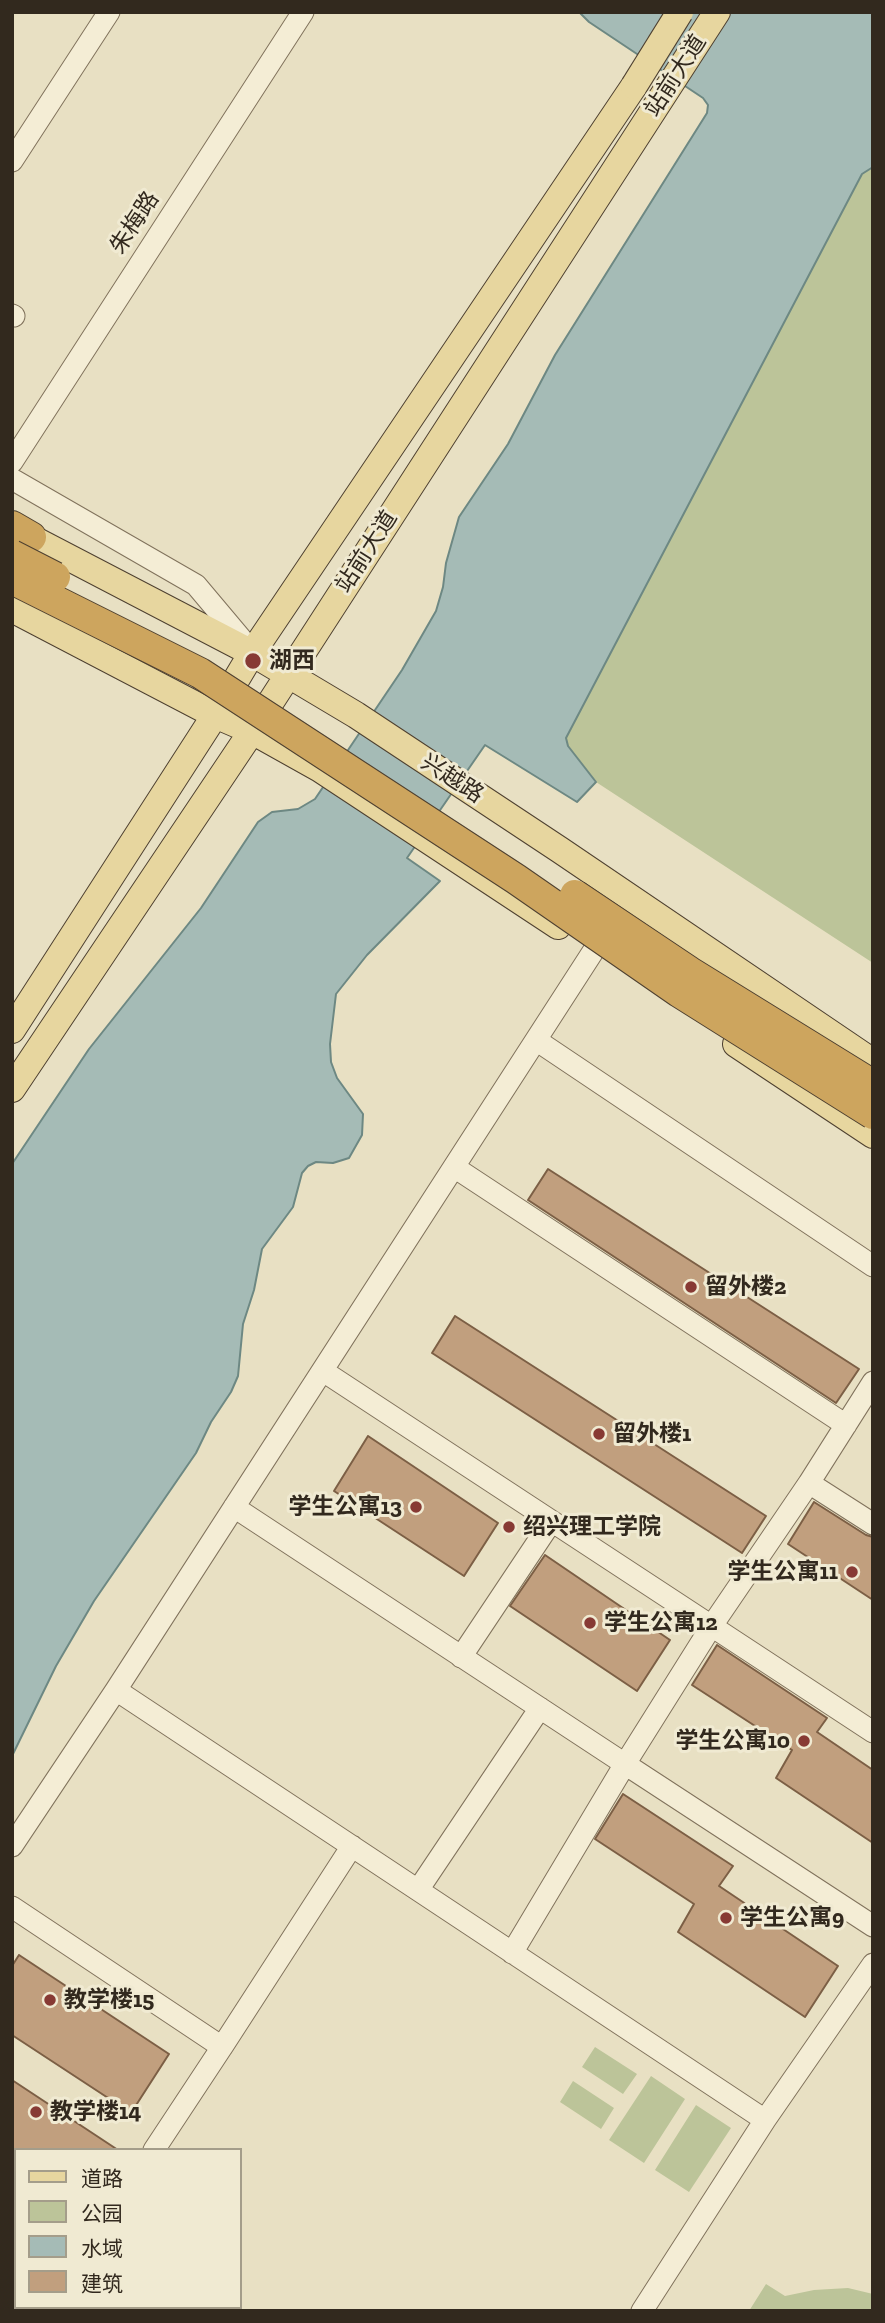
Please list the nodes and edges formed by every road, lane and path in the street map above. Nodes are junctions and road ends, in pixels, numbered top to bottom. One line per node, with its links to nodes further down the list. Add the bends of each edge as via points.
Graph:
1 (109, 12): 5 (street)
2 (303, 12): 6 (street, 朱梅路)
3 (680, 12): 11 (main road, 站前大道, bridge)
4 (717, 12): 12 (main road, 站前大道)
5 (12, 161)
6 (12, 462)
7 (12, 479): 11 (street, via 196,585)
8 (17, 537): 11 (main road, 兴越路); 19 (highway, bridge)
9 (12, 579): 21 (highway, bridge, via 200,673 516,879 679,992)
10 (12, 609): 13 (main road)
11 (252, 653): 12 (main road, 兴越路); 13 (main road, 站前大道)
12 (288, 674): 14 (main road, 站前大道); 18 (main road, 兴越路, via 560,850)
13 (215, 715): 14 (main road); 16 (main road, 站前大道)
14 (252, 731): 15 (main road, via 320,769); 20 (main road, 站前大道)
15 (594, 950): 17 (street); 22 (main road)
16 (12, 1030)
17 (536, 1040): 23 (street); 24 (street)
18 (873, 1062)
19 (873, 1085)
20 (12, 1089)
21 (873, 1114)
22 (873, 1135)
23 (454, 1167): 25 (street); 27 (street)
24 (873, 1266)
25 (323, 1371): 29 (street); 30 (street)
26 (873, 1382): 27 (street)
27 (846, 1425): 28 (street)
28 (809, 1483): 31 (street); 32 (street)
29 (234, 1507): 33 (street); 34 (street)
30 (551, 1522): 32 (street); 33 (street)
31 (873, 1524)
32 (711, 1627): 36 (street); 37 (street)
33 (461, 1657): 35 (street)
34 (116, 1690): 38 (street); 39 (street)
35 (540, 1707): 37 (street); 40 (street)
36 (873, 1732)
37 (625, 1764): 42 (street); 43 (street)
38 (12, 1846)
39 (352, 1846): 40 (street); 45 (street)
40 (418, 1889): 43 (street)
41 (12, 1907): 45 (street)
42 (873, 1926)
43 (512, 1953): 46 (street)
44 (873, 1964): 46 (street)
45 (222, 2048): 47 (street)
46 (765, 2120): 48 (street)
47 (155, 2148)
48 (642, 2311)

